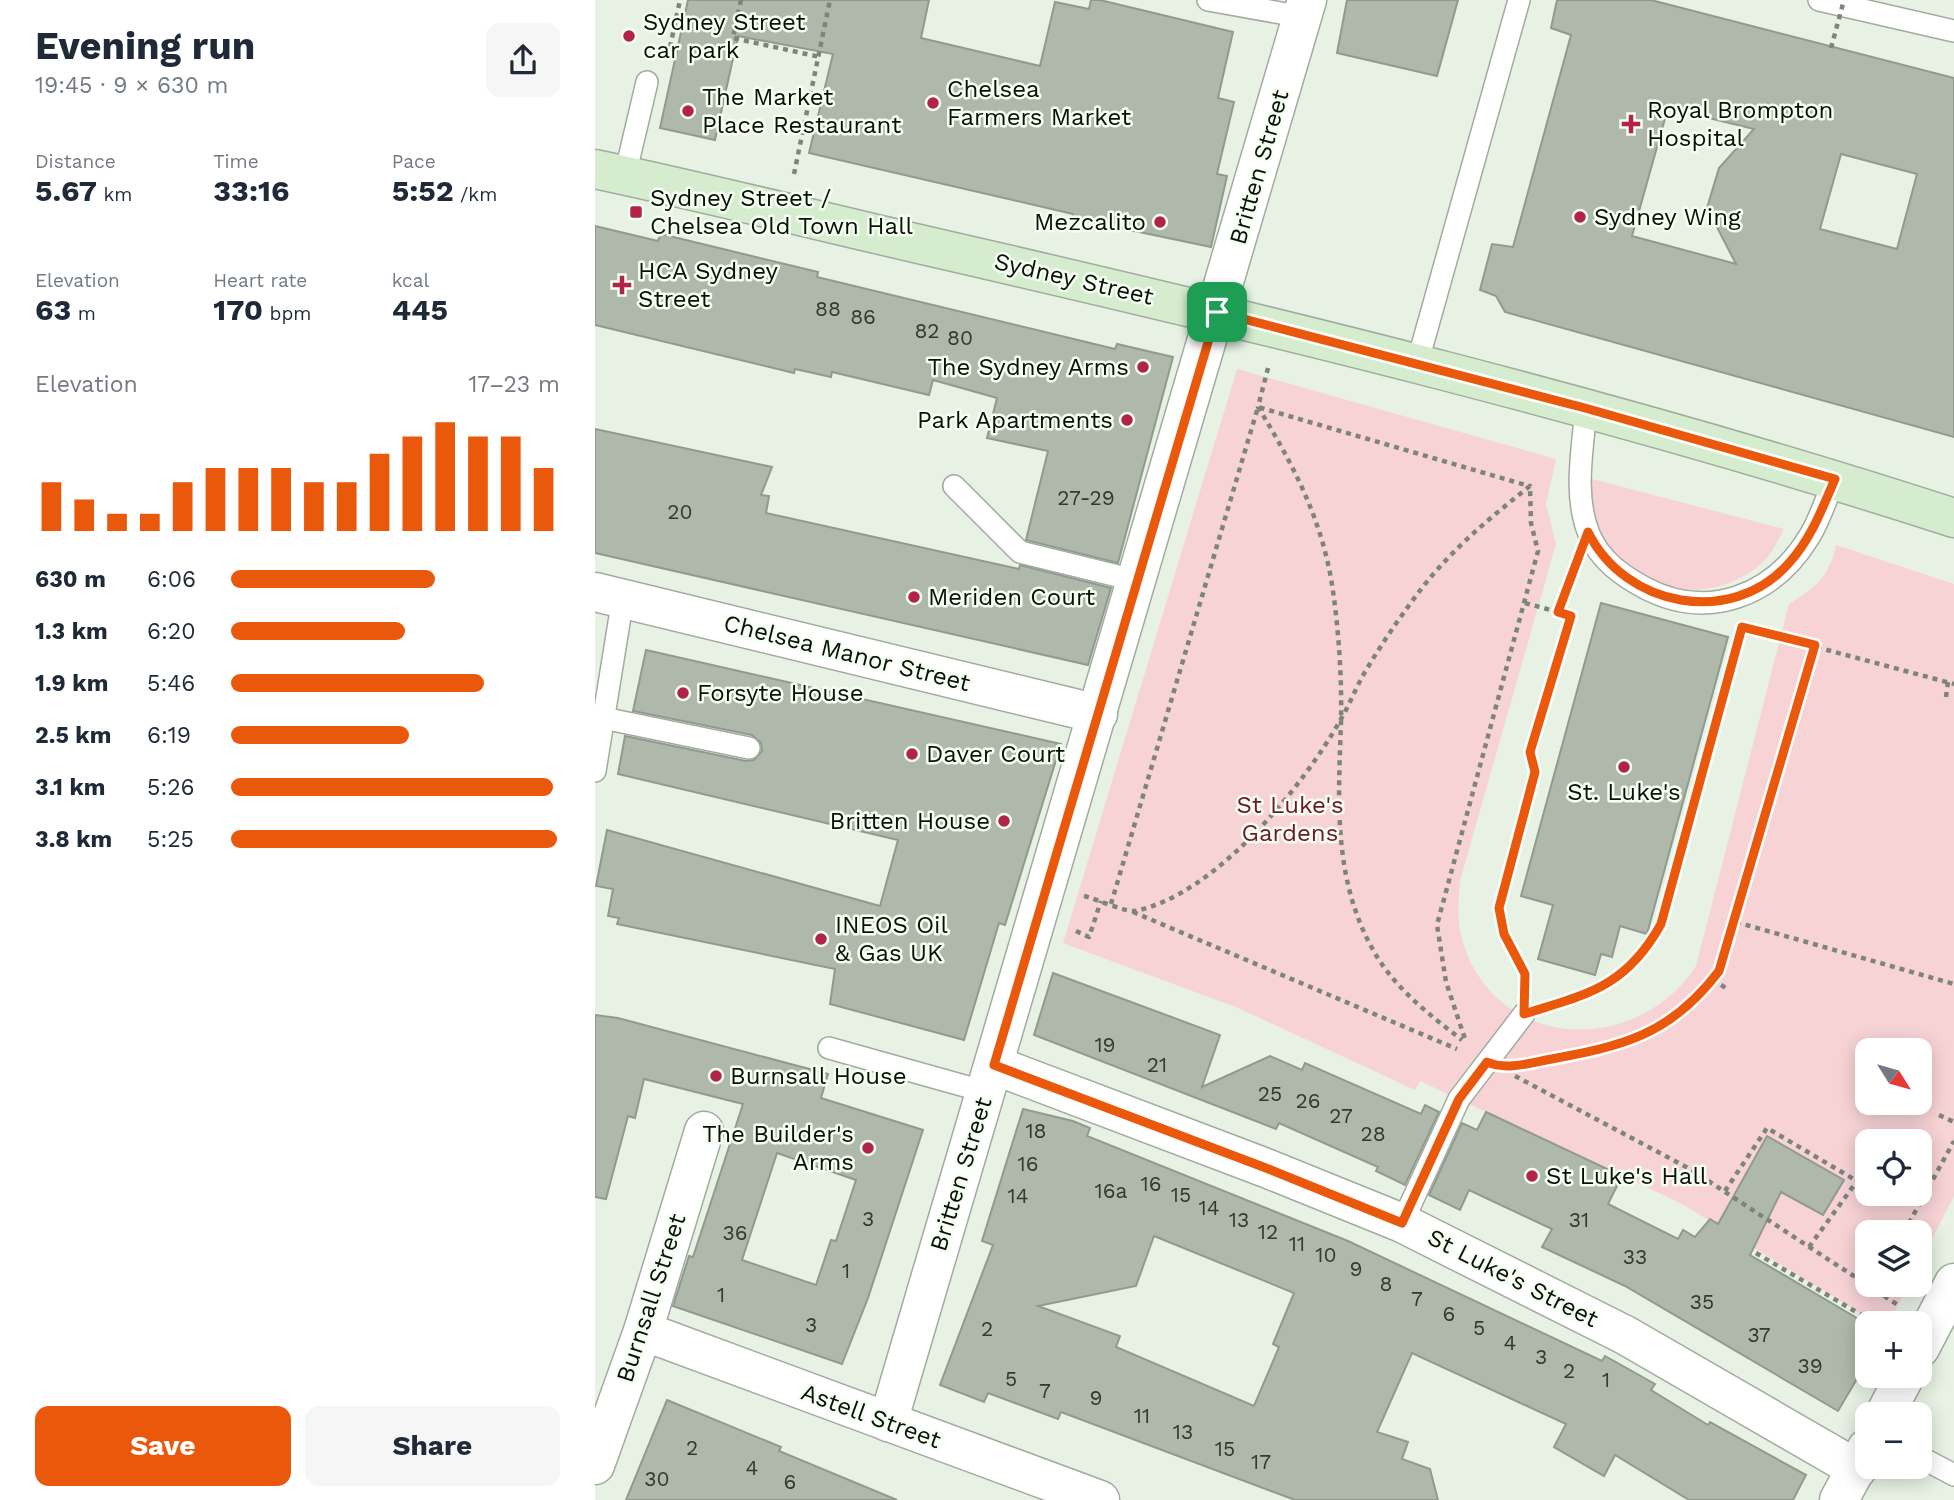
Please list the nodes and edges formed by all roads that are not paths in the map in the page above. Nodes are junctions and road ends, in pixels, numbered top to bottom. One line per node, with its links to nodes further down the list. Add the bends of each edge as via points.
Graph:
1 (1208, 0): 4 (lane)
2 (1519, 0): 9 (lane)
3 (1819, 0): 5 (lane)
4 (1305, 8): 8 (street, Britten Street)
5 (1954, 31)
6 (647, 82): 7 (lane)
7 (610, 172): 8 (main road, Sydney Street)
8 (1217, 312): 9 (main road, Sydney Street); 14 (street, Britten Street)
9 (1417, 364): 10 (main road, Sydney Street)
10 (1585, 408): 11 (main road, Sydney Street); 11 (lane, via 1581,484 1588,532 1599,554 1616,570 1656,594 1704,603 1738,599 1769,582 1809,537)
11 (1835, 479): 13 (main road, Sydney Street)
12 (954, 486): 14 (lane, via 1020,552)
13 (1954, 518)
14 (1138, 580): 16 (street, Britten Street)
15 (609, 595): 16 (street, Chelsea Manor Street); 17 (lane)
16 (1098, 714): 22 (street, Britten Street)
17 (604, 719): 18 (lane); 19 (lane)
18 (749, 748)
19 (595, 771)
20 (1524, 1014): 24 (lane, via 1493,1065 1459,1099)
21 (829, 1048): 22 (lane)
22 (990, 1078): 24 (street, St Luke's Street, via 1266,1168); 28 (street, Britten Street)
23 (703, 1131): 27 (street, Burnsall Street)
24 (1402, 1223): 31 (street, St Luke's Street, via 1625,1335)
25 (1954, 1283): 26 (street)
26 (1932, 1325)
27 (643, 1331): 28 (street, Astell Street); 30 (street, Burnsall Street)
28 (888, 1422): 33 (street, Astell Street)
29 (1932, 1463): 32 (lane)
30 (595, 1465)
31 (1854, 1472)
32 (1954, 1475)
33 (1100, 1500)

